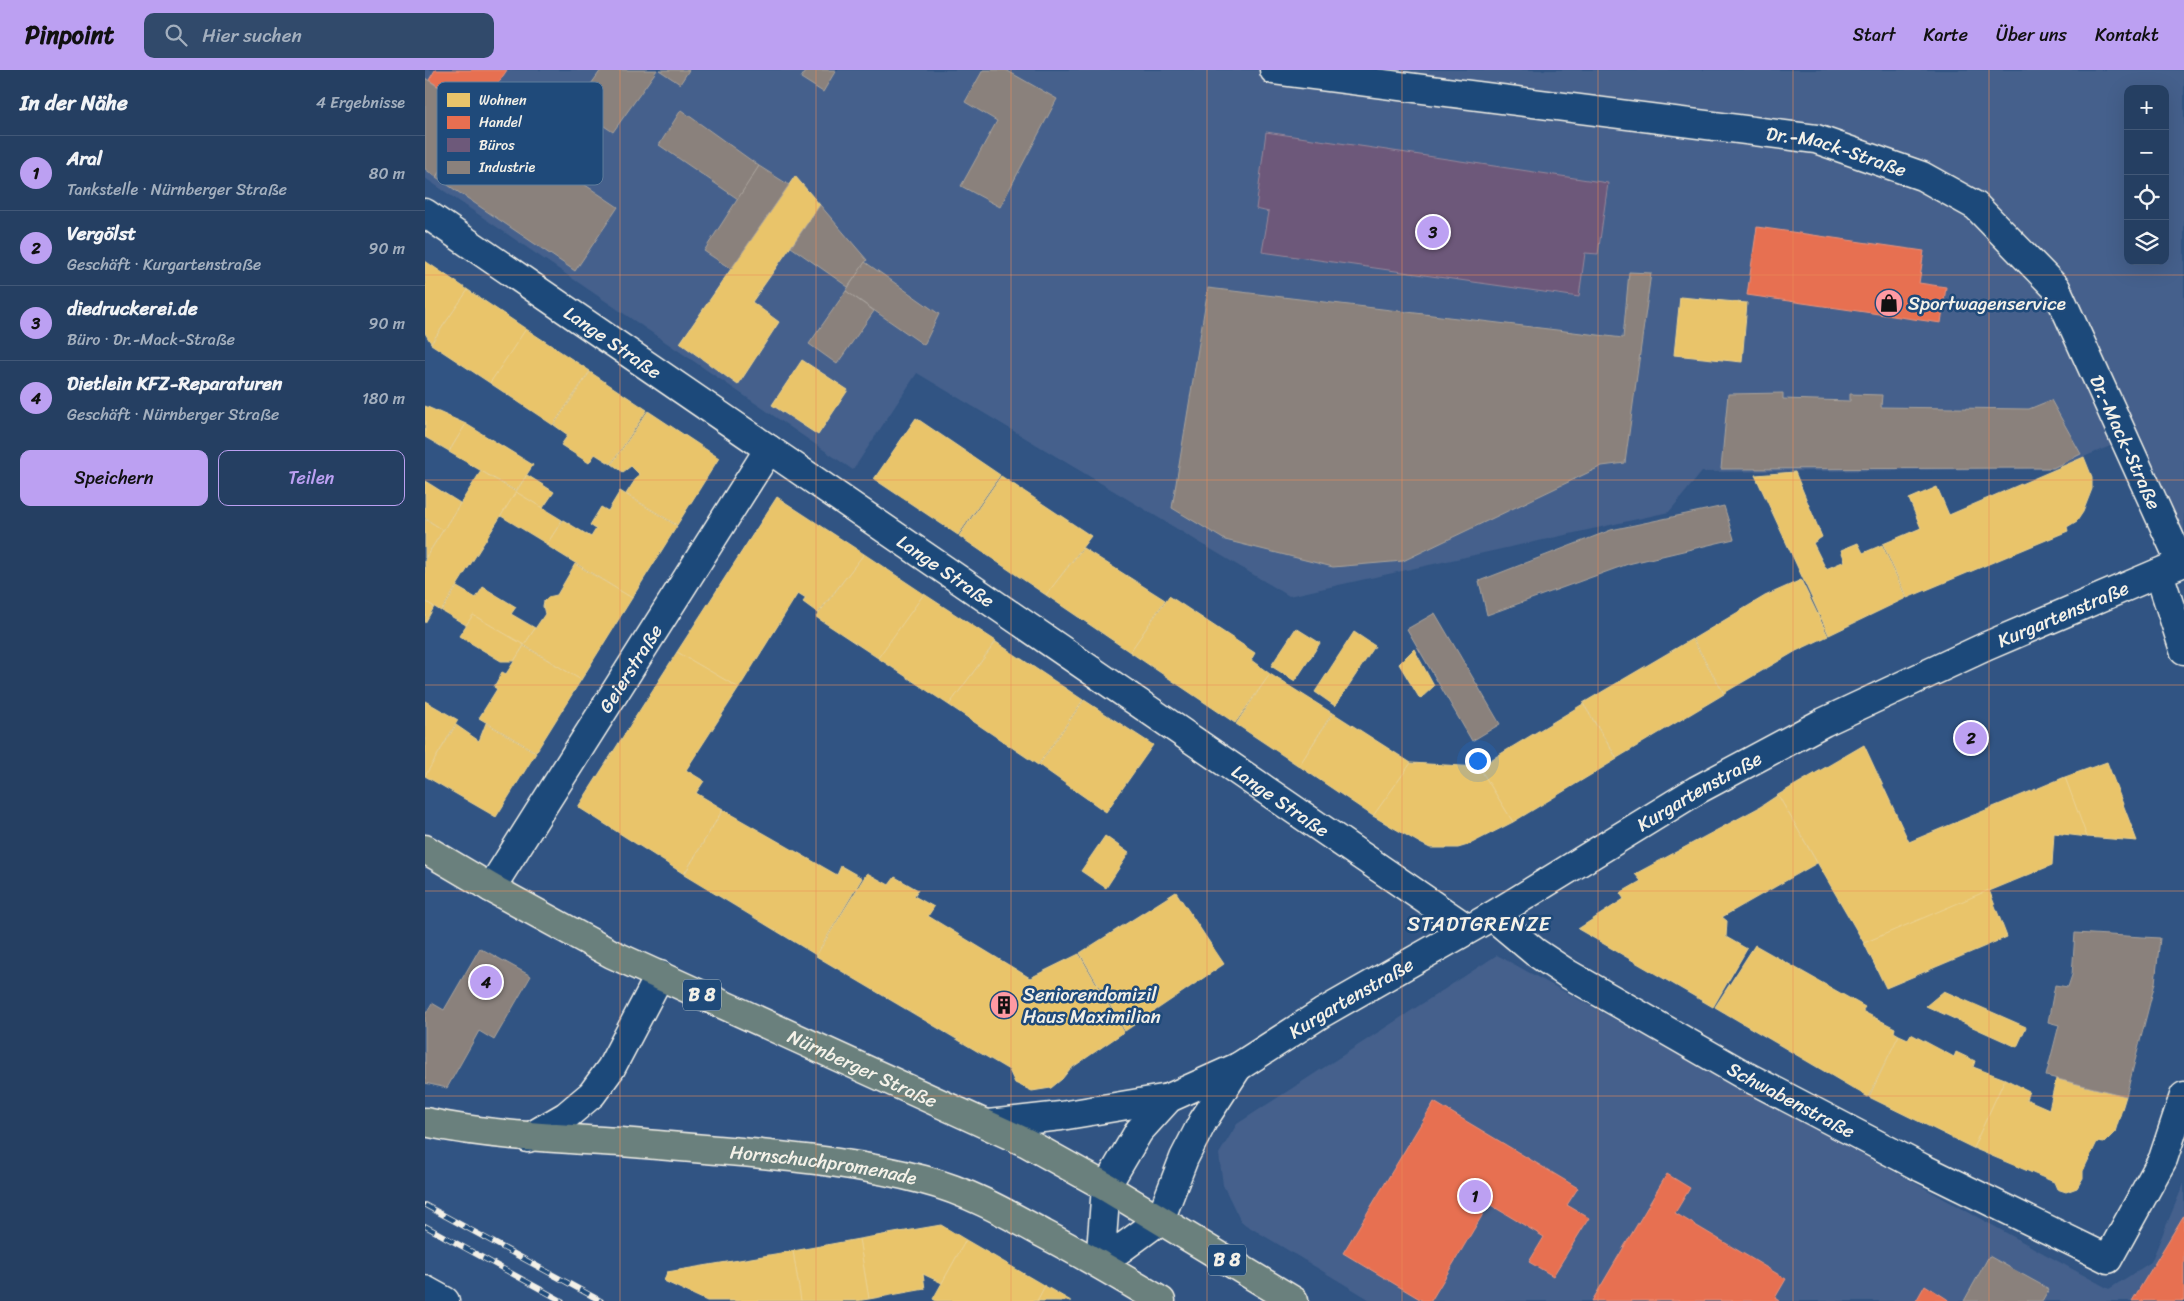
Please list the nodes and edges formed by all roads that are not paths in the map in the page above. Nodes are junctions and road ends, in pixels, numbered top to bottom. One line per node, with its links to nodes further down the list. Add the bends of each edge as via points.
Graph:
1 (1274, 70): 4 (street, Dr.-Mack-Straße, via 1816,139 1922,176 1976,206 2056,288)
2 (425, 213): 3 (street, Lange Straße)
3 (769, 449): 7 (street, Geierstraße); 9 (street, Lange Straße)
4 (2175, 566): 5 (street, Dr.-Mack-Straße); 8 (street, Kurgartenstraße, via 1987,646 1825,722 1697,790)
5 (2184, 650)
6 (425, 849): 7 (main road, Nürnberger Straße / B 8)
7 (491, 888): 10 (main road, Nürnberger Straße / B 8, via 612,954)
8 (1492, 916): 9 (street, Kurgartenstraße); 12 (street, Schwabenstraße, via 1535,952 1569,974 1744,1075 1922,1168 2108,1258 2163,1159)
9 (1468, 930): 11 (street, Kurgartenstraße, via 1321,1014)
10 (660, 975): 15 (main road, Nürnberger Straße / B 8); 16 (street, via 611,1068 593,1094 566,1116)
11 (1238, 1067): 13 (street, Kurgartenstraße); 18 (street, Kurgartenstraße, via 1203,1121 1184,1158)
12 (2184, 1096)
13 (1169, 1098): 15 (street); 17 (street, Kurgartenstraße, via 1139,1130)
14 (425, 1122): 16 (main road, Hornschuchpromenade)
15 (988, 1124): 17 (main road, Nürnberger Straße / B 8)
16 (528, 1138): 19 (main road, Hornschuchpromenade, via 809,1158 872,1168 925,1180 969,1196)
17 (1106, 1187): 18 (main road, Nürnberger Straße / B 8); 19 (street, Kurgartenstraße)
18 (1160, 1220): 19 (street); 23 (main road, Nürnberger Straße / B 8)
19 (1100, 1264): 22 (main road)
20 (425, 1290): 21 (street)
21 (445, 1301)
22 (1161, 1301)
23 (1295, 1301)

